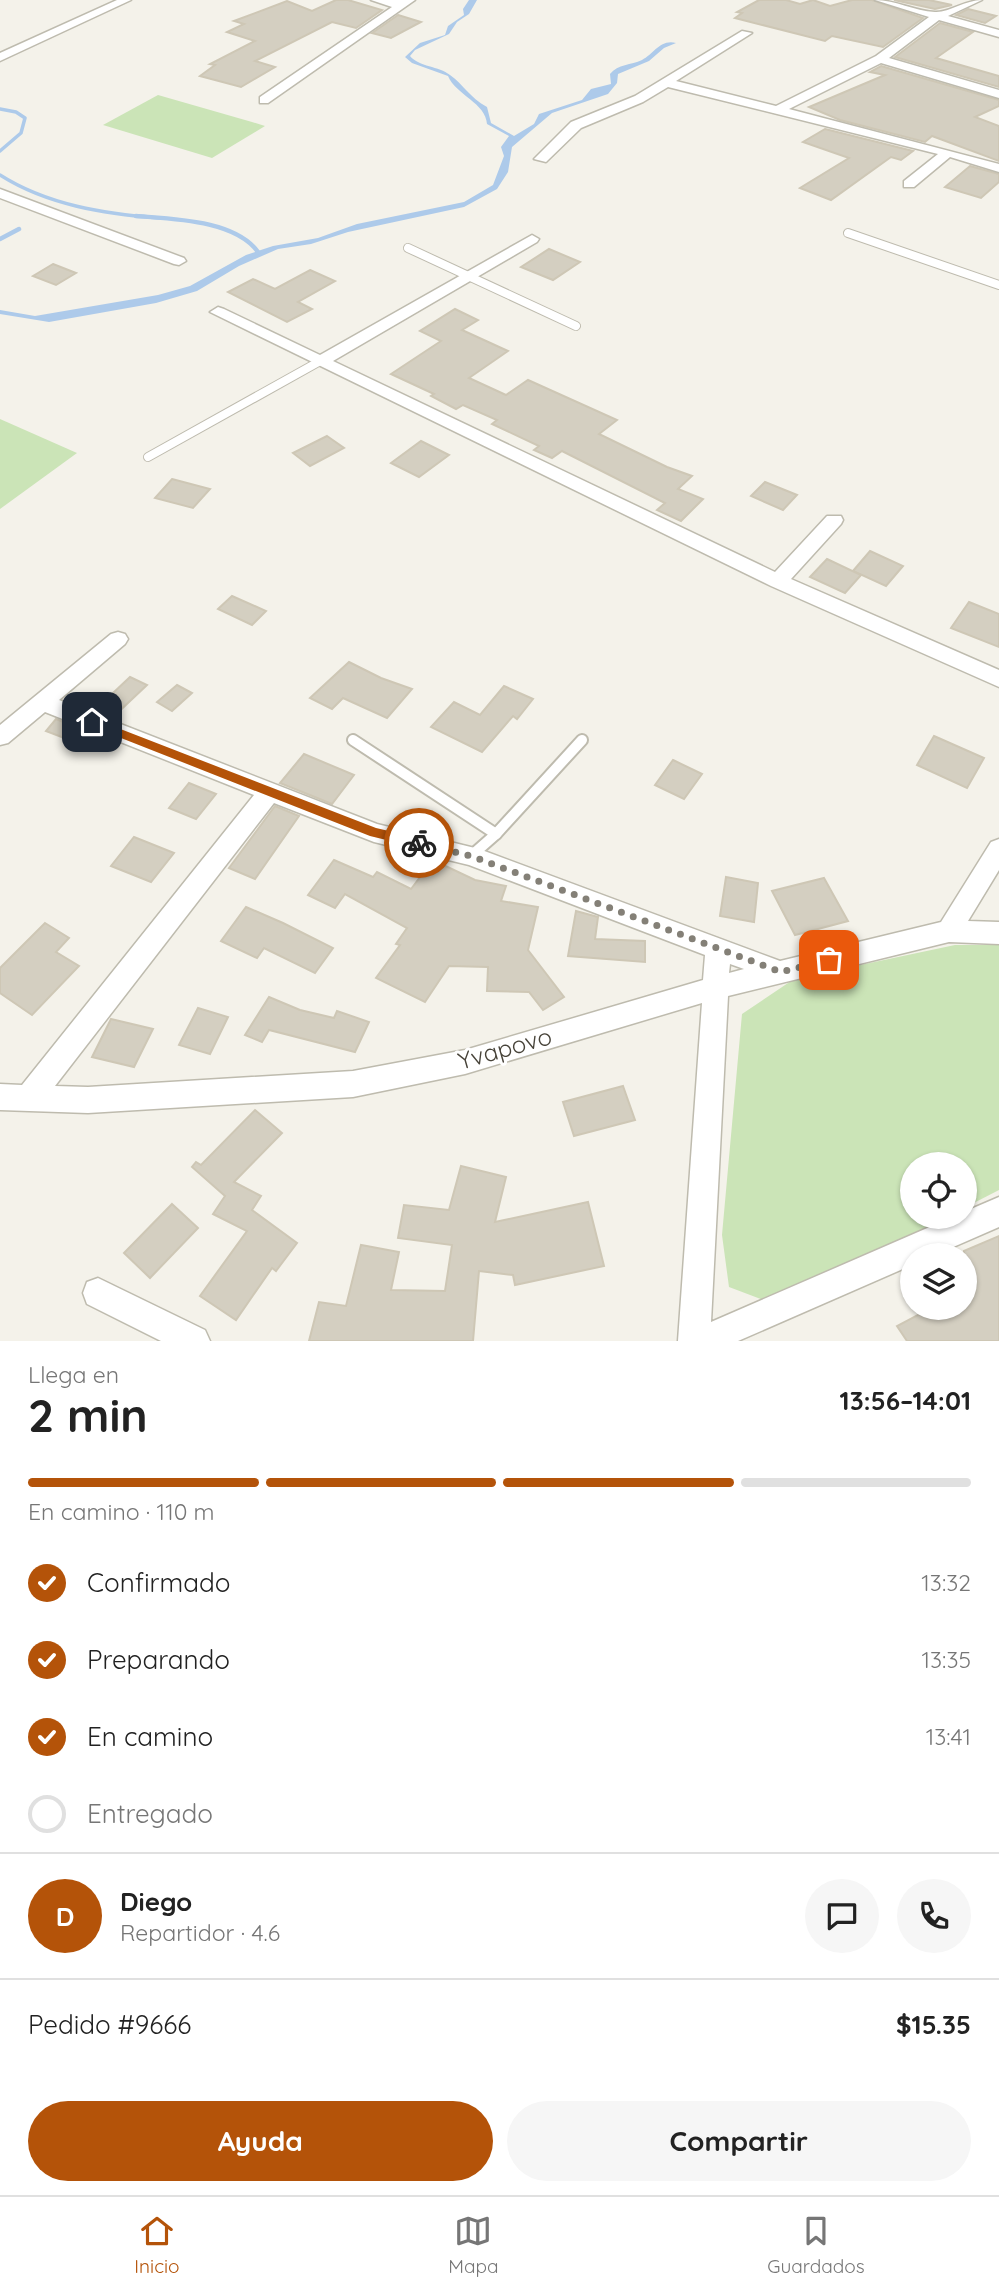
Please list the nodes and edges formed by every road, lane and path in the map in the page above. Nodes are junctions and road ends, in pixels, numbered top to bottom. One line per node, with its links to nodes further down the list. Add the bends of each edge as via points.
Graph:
1 (126, 0): 9 (street)
2 (376, 0): 5 (street)
3 (880, 0): 6 (street)
4 (977, 0): 6 (street)
5 (405, 3): 13 (street)
6 (938, 16): 8 (street); 10 (street)
7 (746, 33): 11 (street)
8 (999, 34)
9 (0, 57)
10 (880, 59): 12 (street); 14 (street)
11 (664, 82): 14 (street); 16 (street, via 629,104 576,125)
12 (999, 94)
13 (264, 100)
14 (778, 110): 15 (street)
15 (948, 152): 17 (street); 18 (street)
16 (541, 159)
17 (999, 168)
18 (909, 184)
19 (0, 193): 23 (street)
20 (848, 233): 25 (lane)
21 (532, 239): 24 (street)
22 (408, 247): 24 (lane)
23 (179, 261)
24 (467, 276): 27 (lane); 28 (street)
25 (999, 285)
26 (218, 312): 28 (street)
27 (576, 326)
28 (322, 359): 29 (lane); 31 (street)
29 (149, 457)
30 (834, 520): 31 (street)
31 (778, 581): 33 (street)
32 (118, 639): 34 (street)
33 (999, 679)
34 (41, 702): 35 (street); 38 (street)
35 (0, 737)
36 (353, 740): 39 (lane, via 400,766 442,802)
37 (582, 740): 39 (lane)
38 (269, 792): 41 (street, via 374,833); 48 (street)
39 (496, 834): 41 (lane)
40 (999, 849): 42 (street)
41 (471, 856): 44 (street)
42 (949, 931): 43 (street, Yvapovo); 45 (street, Yvapovo)
43 (999, 933)
44 (719, 948): 45 (street); 46 (street)
45 (781, 972): 46 (street, Yvapovo)
46 (717, 987): 48 (street, Yvapovo, via 465,1062 353,1084 88,1100); 52 (street)
47 (0, 1097): 48 (street, Yvapovo)
48 (28, 1099)
49 (999, 1212): 53 (street)
50 (97, 1293): 51 (street)
51 (194, 1341)
52 (694, 1341)
53 (702, 1341)

